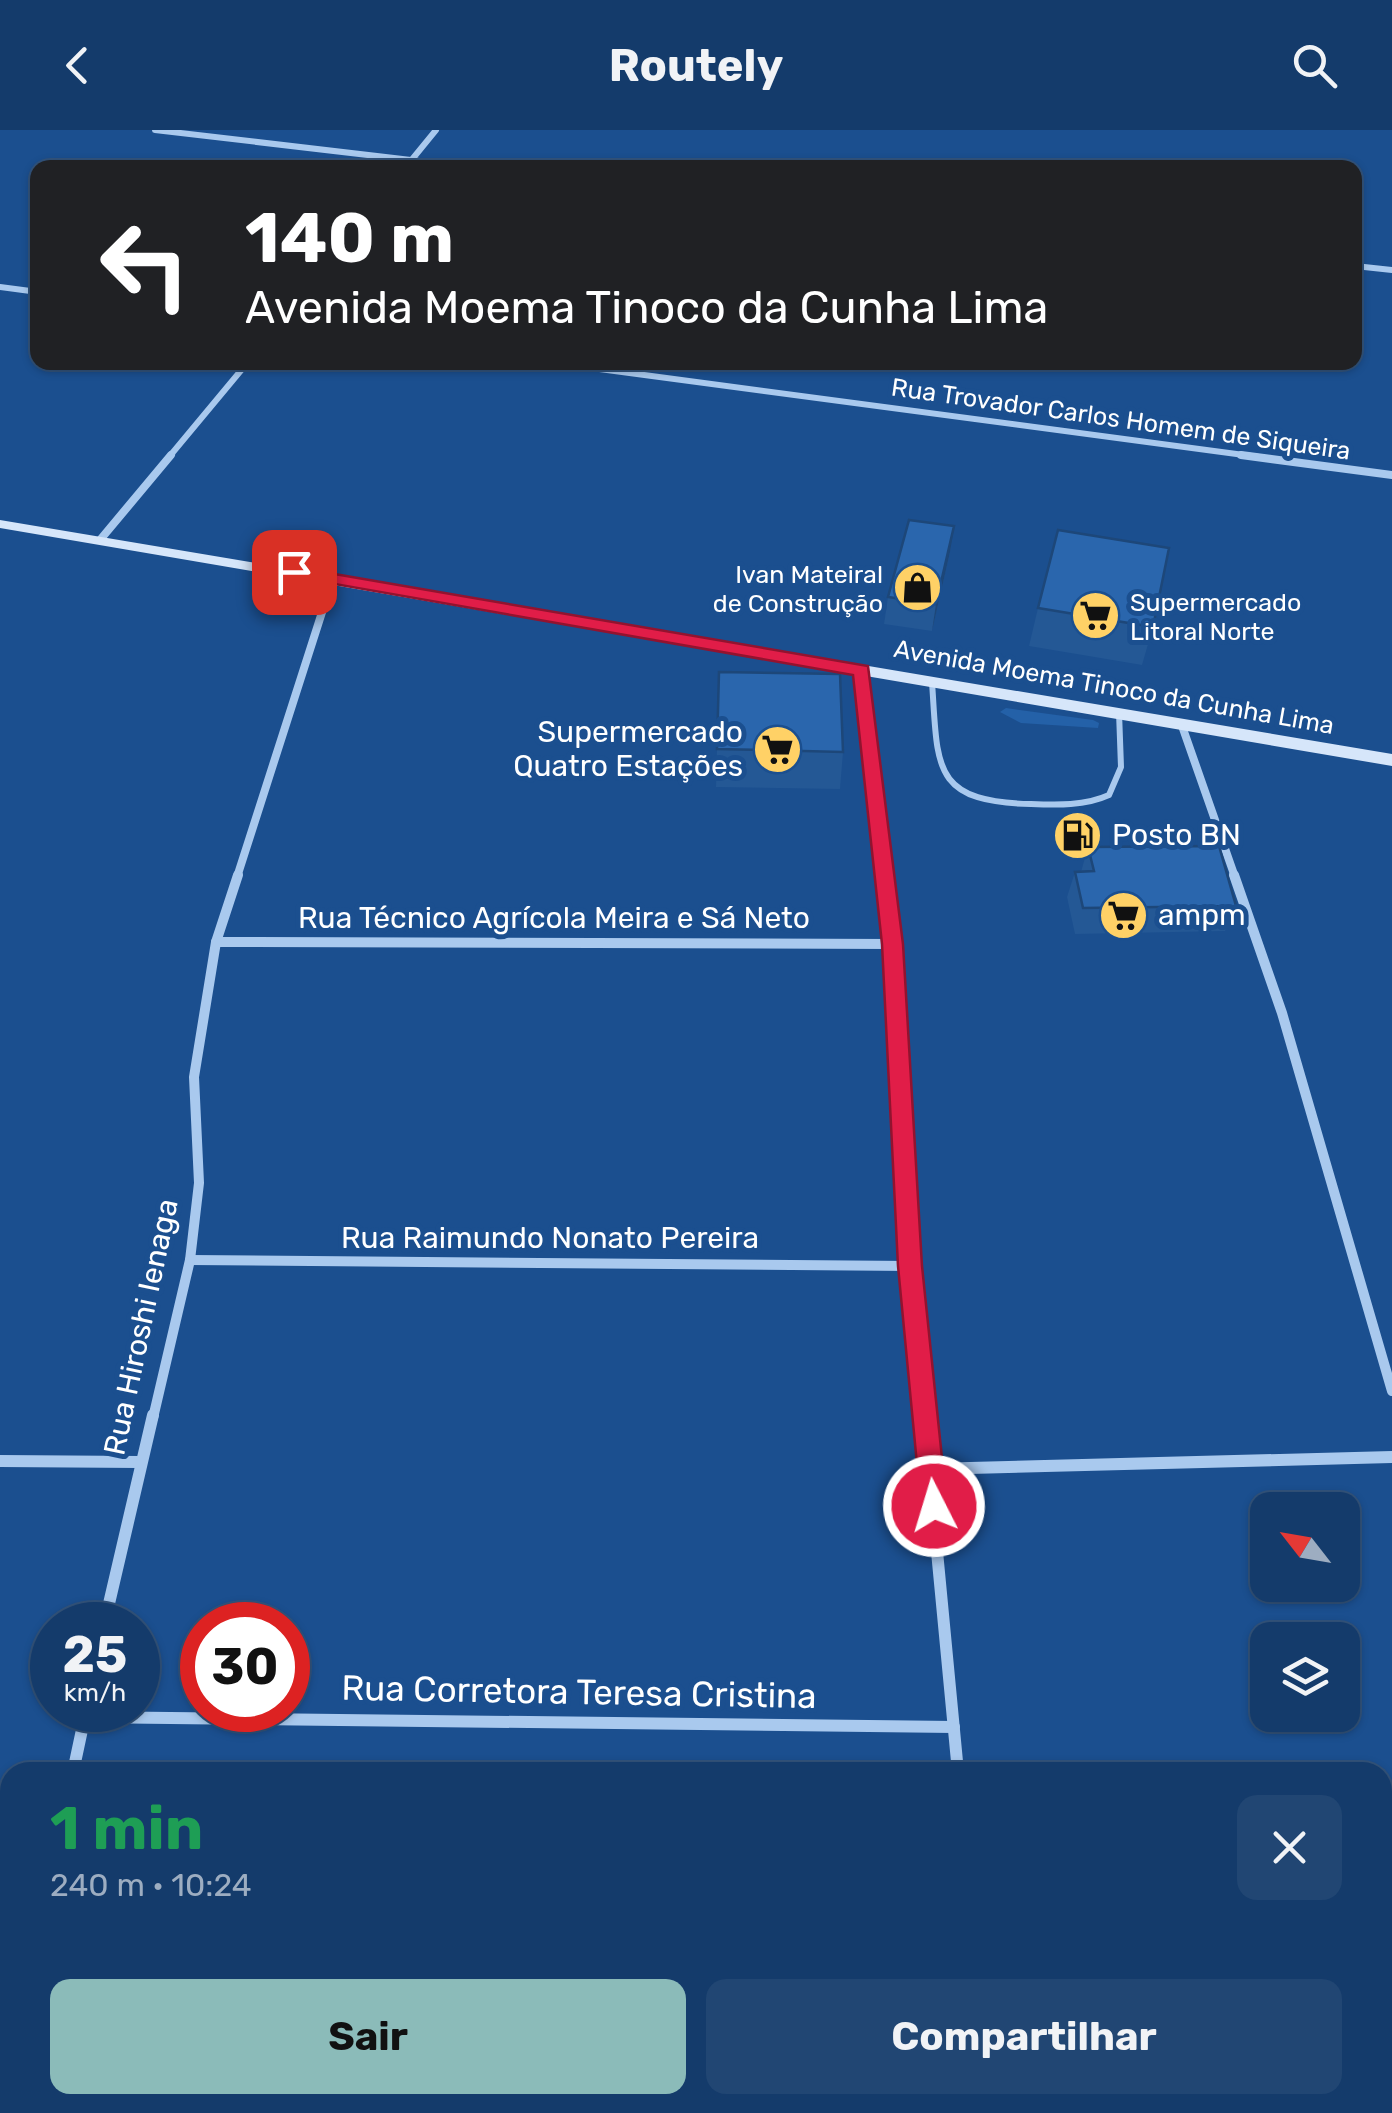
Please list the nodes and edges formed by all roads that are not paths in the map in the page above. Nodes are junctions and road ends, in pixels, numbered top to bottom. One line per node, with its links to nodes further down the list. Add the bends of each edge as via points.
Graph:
1 (155, 130): 3 (street)
2 (436, 130): 3 (street)
3 (411, 160)
4 (1362, 267): 5 (street)
5 (1392, 270)
6 (0, 287): 7 (street)
7 (30, 291)
8 (241, 370): 12 (street)
9 (607, 370): 10 (street, Rua Trovador Carlos Homem de Siqueira)
10 (1392, 475)
11 (0, 524): 12 (main road, Avenida Moema Tinoco da Cunha Lima)
12 (100, 540): 13 (main road, Avenida Moema Tinoco da Cunha Lima)
13 (334, 578): 14 (main road, Avenida Moema Tinoco da Cunha Lima); 19 (street, Rua Hiroshi Ienaga)
14 (861, 670): 15 (main road, Avenida Moema Tinoco da Cunha Lima); 20 (street)
15 (932, 682): 16 (main road, Avenida Moema Tinoco da Cunha Lima); 16 (lane, via 941,765 961,792 980,800 1092,803 1110,794 1118,781)
16 (1119, 712): 17 (main road, Avenida Moema Tinoco da Cunha Lima)
17 (1181, 723): 18 (main road, Avenida Moema Tinoco da Cunha Lima); 23 (street, via 1282,1014)
18 (1392, 760)
19 (216, 942): 20 (street, Rua Técnico Agrícola Meira e Sá Neto); 21 (street, Rua Hiroshi Ienaga, via 194,1077 199,1183)
20 (892, 944): 22 (street)
21 (190, 1260): 22 (street, Rua Raimundo Nonato Pereira); 26 (street, Rua Hiroshi Ienaga)
22 (910, 1266): 27 (street)
23 (1392, 1390)
24 (1392, 1457): 27 (street)
25 (0, 1461): 26 (street)
26 (140, 1462): 28 (street, Rua Hiroshi Ienaga)
27 (931, 1469): 30 (street)
28 (109, 1602)
29 (160, 1715): 30 (street, Rua Corretora Teresa Cristina)
30 (954, 1726): 33 (street)
31 (81, 1732): 32 (street)
32 (74, 1762)
33 (957, 1762)

